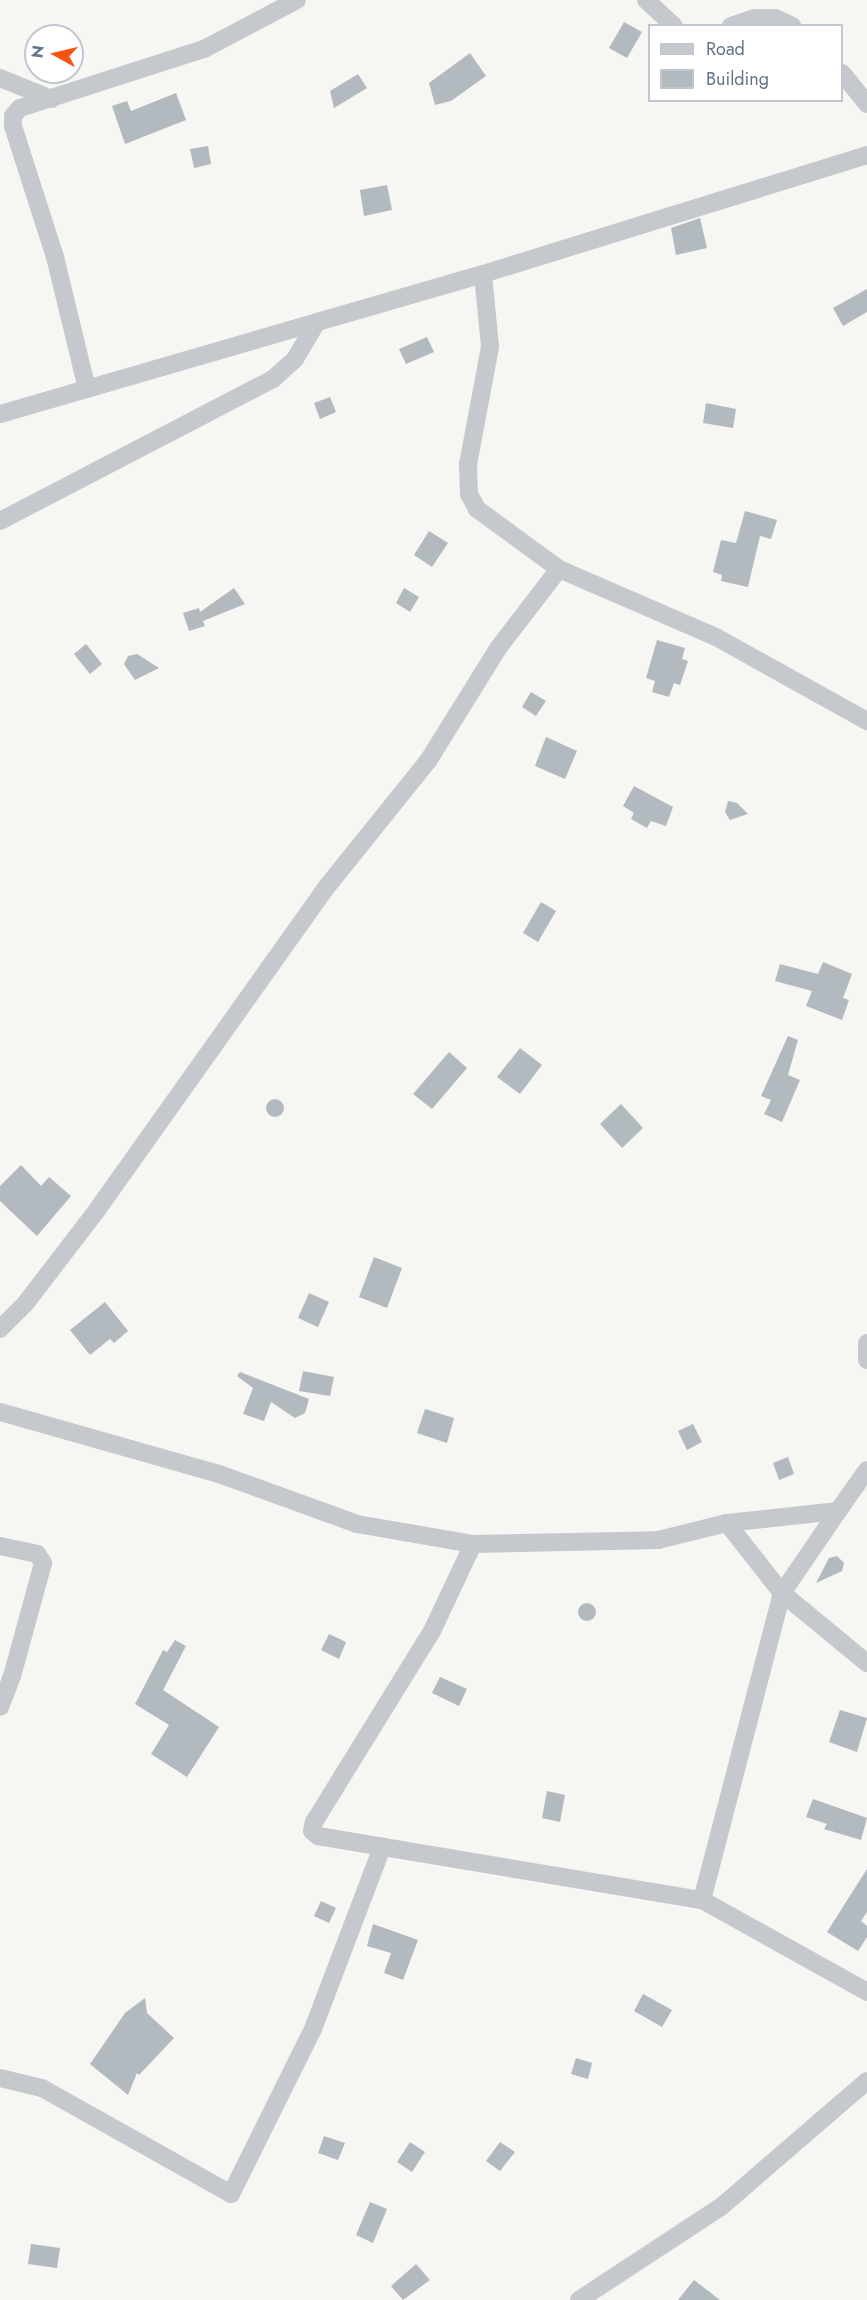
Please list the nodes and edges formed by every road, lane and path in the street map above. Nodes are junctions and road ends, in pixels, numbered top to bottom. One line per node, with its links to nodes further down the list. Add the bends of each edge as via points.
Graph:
1 (297, 0): 8 (street, via 204,49)
2 (646, 0): 3 (street)
3 (672, 24)
4 (737, 24): 5 (street, via 754,18 775,18)
5 (788, 24)
6 (843, 74): 9 (street)
7 (0, 78): 8 (street)
8 (52, 99): 13 (street, via 20,108 13,116 13,126 55,257)
9 (867, 104)
10 (867, 155): 11 (street)
11 (483, 274): 12 (street); 16 (street, via 490,347 468,465 469,494 477,509)
12 (317, 322): 13 (street); 15 (street, via 295,359 273,379)
13 (87, 389): 14 (street)
14 (0, 414)
15 (0, 520)
16 (559, 570): 17 (street, via 716,637); 18 (street, via 499,646 428,761 325,889 97,1210 25,1304)
17 (867, 721)
18 (0, 1329)
19 (867, 1343): 20 (street)
20 (867, 1360)
21 (0, 1412): 25 (street, via 219,1474 357,1524)
22 (867, 1470): 23 (street)
23 (838, 1511): 24 (street); 27 (street)
24 (727, 1524): 25 (street, via 658,1540); 27 (street)
25 (473, 1544): 30 (street, via 432,1631 314,1821 312,1831 318,1836)
26 (0, 1546): 29 (street, via 37,1554 43,1563)
27 (782, 1593): 28 (street); 31 (street)
28 (867, 1664)
29 (0, 1707)
30 (382, 1847): 31 (street); 33 (street, via 314,2029 231,2194 42,2088)
31 (702, 1900): 32 (street)
32 (867, 1992)
33 (0, 2078)
34 (867, 2081): 35 (street, via 722,2206)
35 (579, 2300)

